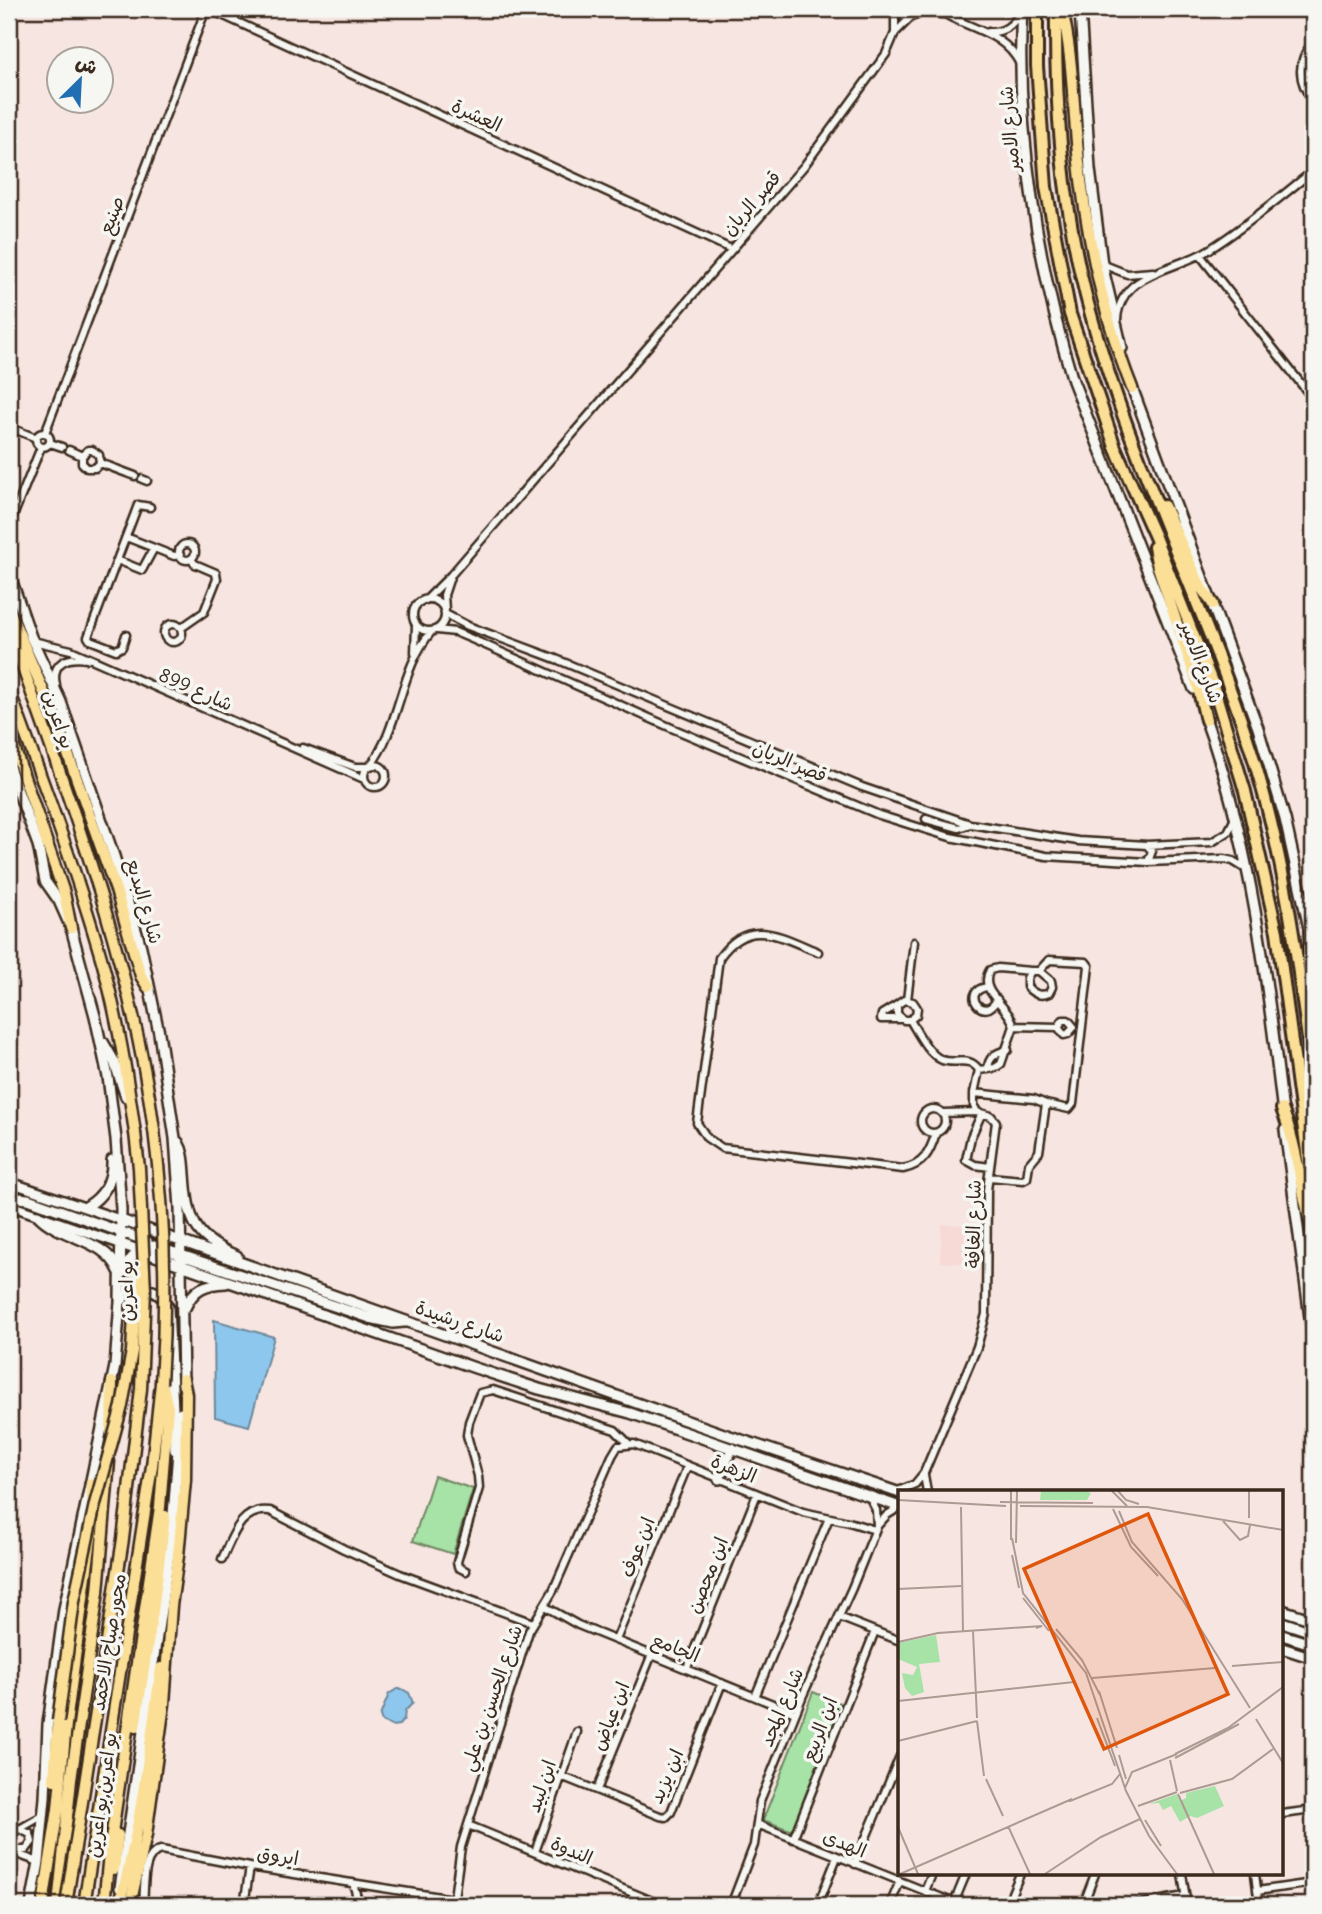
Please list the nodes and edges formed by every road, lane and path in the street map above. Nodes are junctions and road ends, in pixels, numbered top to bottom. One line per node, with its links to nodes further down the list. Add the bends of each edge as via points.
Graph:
1 (208, 9): 18 (street, العشرة); 26 (street, صنيع)
2 (895, 9): 11 (street); 13 (street, قصر الريان)
3 (937, 9): 10 (street)
4 (1037, 9): 37 (highway, شارع الامير, via 1046,187 1070,314 1115,447)
5 (1056, 9): 33 (highway, شارع الامير, via 1058,139 1085,294)
6 (1062, 9): 23 (highway, via 1094,268)
7 (1080, 9): 20 (main road, شارع الامير, via 1090,169)
8 (922, 10): 10 (street); 11 (street, قصر الريان)
9 (1022, 11): 12 (street, via 1006,29); 15 (main road, شارع الامير)
10 (944, 14): 12 (street)
11 (911, 17): 13 (street, قصر الريان)
12 (986, 32): 15 (street, via 1009,46)
13 (895, 33): 18 (street, قصر الريان, via 869,80 813,155)
14 (1313, 43): 16 (street, via 1305,52 1300,72)
15 (1021, 66): 58 (main road, شارع الامير, via 1036,230 1058,332)
16 (1313, 101)
17 (1313, 171): 19 (street)
18 (732, 249): 43 (street, قصر الريان)
19 (1200, 255): 21 (street); 24 (street)
20 (1102, 264): 21 (street, via 1127,274); 22 (main road, شارع الامير)
21 (1155, 272): 22 (street, via 1124,296)
22 (1116, 322): 23 (main road, شارع الامير)
23 (1132, 388): 45 (main road, شارع الامير)
24 (1313, 399)
25 (9, 427): 27 (street)
26 (46, 433): 27 (street); 28 (street)
27 (36, 438): 29 (street)
28 (50, 443): 29 (street); 30 (street)
29 (41, 447): 35 (street)
30 (82, 456): 31 (street, via 87,468); 31 (street, via 93,450)
31 (100, 463): 32 (street)
32 (142, 479)
33 (1146, 479): 45 (highway, via 1160,497); 93 (highway, شارع الامير, via 1251,752 1287,893)
34 (150, 507): 36 (street, via 138,505)
35 (14, 514)
36 (126, 537): 38 (street); 41 (street)
37 (1155, 537): 58 (highway, via 1156,560); 105 (highway, شارع الامير, via 1212,682 1258,841 1277,932)
38 (154, 548): 39 (street); 41 (street, via 143,569)
39 (180, 555): 40 (street); 40 (street, via 180,548 189,545 195,550)
40 (191, 559): 49 (street, via 216,573 217,579 203,614)
41 (117, 560): 52 (street, via 88,637 116,650)
42 (9, 573): 53 (main road, شارع البديع)
43 (451, 575): 44 (street, قصر الريان); 47 (street, via 444,595)
44 (426, 600): 47 (street, via 440,603); 48 (street, via 415,610)
45 (1213, 604): 75 (main road, شارع الامير, via 1285,819)
46 (9, 610): 80 (highway, via 57,723)
47 (445, 613): 51 (street, via 442,625); 66 (street, قصر الريان)
48 (416, 624): 51 (street); 54 (street)
49 (181, 628)
50 (9, 629): 132 (highway, بو اعرين, bridge, via 99,888 138,1038 161,1188 165,1278)
51 (434, 630): 54 (street); 70 (street, قصر الريان, via 455,632 687,735 879,815)
52 (127, 635)
53 (33, 641): 55 (street, شارع 899); 57 (main road, شارع البديع)
54 (414, 658): 61 (street)
55 (99, 662): 57 (street, شارع 899, via 71,657 61,662 54,673); 60 (street, شارع 899)
56 (9, 690): 122 (highway, بو اعرين, bridge, via 102,962 120,1036 139,1168)
57 (58, 695): 80 (main road, شارع البديع, via 131,910)
58 (1206, 720): 67 (main road, شارع الامير)
59 (9, 733): 74 (highway, via 64,893)
60 (281, 742): 63 (street, شارع 899, via 355,767); 65 (street, شارع 899)
61 (383, 748): 63 (street); 64 (street)
62 (9, 767): 74 (main road, via 38,845 45,881)
63 (369, 767): 64 (street); 65 (street)
64 (382, 769): 65 (street, via 386,778 379,786 371,787)
65 (364, 779)
66 (928, 811): 68 (street); 69 (street, قصر الريان)
67 (1234, 815): 71 (street, قصر الريان, via 1228,832 1212,842); 73 (main road, شارع الامير)
68 (926, 819): 69 (street, via 959,828); 70 (street)
69 (970, 824): 71 (street, قصر الريان, via 1078,841)
70 (925, 829): 72 (street, قصر الريان, via 1046,856)
71 (1147, 845): 72 (street, via 1152,855)
72 (1148, 862): 73 (street, قصر الريان, via 1224,859)
73 (1247, 870): 96 (main road, شارع الامير)
74 (71, 928): 89 (main road, بو اعرين)
75 (1310, 931): 77 (main road, شارع الامير); 79 (highway)
76 (914, 942): 83 (street)
77 (1313, 945)
78 (818, 952): 99 (street, via 781,936 749,933 731,941 719,958 697,1123 707,1138 722,1148 902,1168 923,1160)
79 (1313, 978)
80 (148, 987): 100 (main road, شارع البديع)
81 (987, 987): 82 (street); 82 (street, via 976,992 977,1005 989,1009); 95 (street, via 990,970 999,968 1035,971 1051,959 1089,966 1073,1104 1069,1109)
82 (997, 999): 87 (street)
83 (906, 1000): 84 (street); 86 (street, via 917,1008)
84 (898, 1005): 85 (street); 85 (street, via 881,1019)
85 (901, 1019): 86 (street)
86 (910, 1020): 92 (street, via 940,1059 967,1060)
87 (1014, 1026): 88 (street); 90 (street)
88 (1058, 1027)
89 (100, 1038): 101 (main road, بو اعرين); 112 (main road, via 114,1061 127,1100)
90 (1007, 1050): 91 (street, via 993,1056); 91 (street, via 999,1067)
91 (988, 1069): 92 (street)
92 (979, 1070): 94 (street, شارع الغافة)
93 (1313, 1077)
94 (974, 1093): 95 (street); 98 (street, شارع الغافة)
95 (1046, 1104): 103 (street, via 1039,1152 1027,1178)
96 (1283, 1109): 113 (highway); 129 (main road, شارع الامير)
97 (943, 1113): 98 (street); 99 (street, via 944,1126); 99 (street, via 930,1109 921,1119 926,1131)
98 (979, 1114): 102 (street, شارع الغافة, via 996,1122); 102 (street, via 966,1160)
99 (936, 1133)
100 (175, 1138): 109 (main road, شارع البديع); 125 (main road, via 183,1155 190,1217 208,1241)
101 (116, 1139): 108 (main road, via 107,1187); 111 (main road, بو اعرين)
102 (990, 1167): 103 (street, شارع الغافة)
103 (989, 1177): 138 (street, شارع الغافة, via 986,1314)
104 (9, 1182): 108 (street, شارع رشيدة)
105 (1313, 1196)
106 (9, 1197): 114 (main road, via 28,1199)
107 (9, 1205): 110 (street, شارع رشيدة)
108 (86, 1208): 111 (street, شارع رشيدة)
109 (180, 1208): 115 (main road); 116 (main road, شارع البديع)
110 (38, 1215): 117 (street, شارع رشيدة); 123 (main road, via 109,1255)
111 (121, 1220): 112 (main road, شارع رشيدة); 114 (main road, بو اعرين)
112 (144, 1229): 115 (main road, شارع رشيدة); 118 (main road)
113 (1313, 1230)
114 (121, 1232): 117 (main road, بو اعرين); 118 (main road)
115 (167, 1237): 116 (main road, شارع رشيدة); 118 (main road)
116 (181, 1242): 120 (main road, شارع البديع); 125 (main road, شارع رشيدة)
117 (121, 1244): 119 (main road, شارع رشيدة); 123 (main road, بو اعرين)
118 (152, 1244): 119 (main road); 120 (main road); 121 (main road)
119 (139, 1251): 121 (main road, شارع رشيدة); 123 (main road)
120 (181, 1253): 121 (main road, شارع البديع); 128 (main road, via 377,1320)
121 (182, 1266): 124 (main road, شارع رشيدة); 127 (main road)
122 (144, 1268): 184 (highway, bridge, via 136,1279 132,1351 122,1406 74,1601 58,1721); 209 (highway, بو اعرين, bridge, via 141,1389 123,1539)
123 (121, 1276): 126 (main road, بو اعرين)
124 (229, 1283): 127 (main road, via 200,1287); 135 (main road, شارع رشيدة, via 539,1389 630,1413)
125 (345, 1301): 128 (main road, شارع رشيدة)
126 (120, 1302): 131 (main road, بو اعرين); 136 (main road, via 132,1291 147,1289 160,1295 168,1307 173,1437)
127 (183, 1313): 130 (main road)
128 (408, 1322): 143 (main road, شارع رشيدة)
129 (1313, 1340)
130 (183, 1379): 136 (main road); 154 (highway, via 185,1480)
131 (112, 1382): 140 (main road, بو اعرين); 208 (highway, via 98,1592 69,1790)
132 (161, 1382): 133 (highway, بو اعرين, via 168,1402); 210 (highway, محور صباح الاحمد)
133 (165, 1440): 211 (highway, بو اعرين,بو اعرين, via 160,1507); 212 (highway, via 162,1541)
134 (629, 1444): 137 (street, الزهرة); 151 (street, الزهرة, via 615,1430 493,1390 480,1394 467,1428 479,1488 457,1562); 152 (street, شارع الحسن بن علي, via 614,1450)
135 (732, 1448): 139 (main road); 145 (main road, شارع رشيدة)
136 (178, 1458): 213 (main road, via 170,1549)
137 (687, 1466): 139 (street, الزهرة); 162 (street, ابن عوف)
138 (924, 1473): 141 (street); 142 (street)
139 (719, 1479): 144 (street, الزهرة)
140 (91, 1483): 178 (main road, بو اعرين, via 53,1682); 184 (highway, via 93,1537)
141 (902, 1490)
142 (927, 1490)
143 (898, 1492)
144 (757, 1494): 148 (street, الزهرة); 168 (street, ابن محصن)
145 (869, 1496): 146 (main road, شارع رشيدة); 149 (street, via 876,1510)
146 (898, 1506)
147 (898, 1508): 149 (street, شارع المجد)
148 (829, 1518): 149 (street, الزهرة); 170 (street)
149 (876, 1528): 155 (street, شارع المجد)
150 (222, 1559): 157 (street, via 242,1519 253,1512 270,1511 400,1574)
151 (466, 1571)
152 (545, 1607): 157 (street, شارع الحسن بن علي); 162 (street, الجامع)
153 (1284, 1610): 156 (main road)
154 (171, 1614): 213 (highway, via 130,1867); 214 (highway, via 149,1816)
155 (839, 1617): 160 (street); 171 (street, شارع المجد)
156 (1313, 1620)
157 (533, 1623): 180 (street, شارع الحسن بن علي)
158 (1284, 1623): 159 (main road)
159 (1306, 1630)
160 (875, 1631): 163 (street); 185 (street, ابن الربيع)
161 (1284, 1635): 164 (main road)
162 (616, 1640): 166 (street, الجامع)
163 (898, 1640)
164 (1308, 1643)
165 (1284, 1649): 167 (main road)
166 (652, 1654): 168 (street, الجامع); 175 (street, ابن عياض)
167 (1313, 1656)
168 (687, 1668): 169 (street, الجامع)
169 (722, 1683): 170 (street, الجامع); 175 (street, ابن يزيد, via 669,1815 660,1816)
170 (755, 1697): 171 (street, الجامع)
171 (795, 1713): 179 (street, شارع المجد, via 760,1801)
172 (577, 1732): 174 (street, ابن لبيد)
173 (898, 1761): 190 (street)
174 (561, 1776): 175 (street, ابن يزيد); 187 (street, ابن لبيد)
175 (597, 1790)
176 (1313, 1810): 177 (street)
177 (1284, 1814)
178 (44, 1815): 181 (street); 189 (main road, بو اعرين)
179 (757, 1824): 185 (street, الهدى); 219 (street, شارع المجد, via 754,1845)
180 (468, 1825): 187 (street, الندوة); 204 (street, شارع الحسن بن علي)
181 (22, 1829): 182 (street); 183 (street); 186 (street, via 32,1838 30,1847)
182 (9, 1830)
183 (9, 1835)
184 (53, 1836): 207 (highway)
185 (793, 1839): 188 (street, الهدى)
186 (9, 1851): 189 (street)
187 (536, 1852): 218 (street, الندوة)
188 (837, 1857): 190 (street, الهدى); 220 (street)
189 (39, 1862): 206 (main road, بو اعرين)
190 (855, 1864): 198 (street, الهدى)
191 (250, 1867): 199 (street, ابروق); 215 (street, ابروق, via 155,1851 147,1864); 216 (street)
192 (931, 1876): 201 (street)
193 (965, 1876): 205 (street)
194 (1019, 1876): 222 (street)
195 (1094, 1876): 223 (street)
196 (1182, 1876): 203 (street)
197 (1255, 1876): 202 (street)
198 (900, 1881): 201 (street, الهدى); 221 (street)
199 (353, 1883): 204 (street, ابروق); 217 (street)
200 (1313, 1883): 202 (street)
201 (925, 1891): 205 (street, الهدى)
202 (1257, 1891): 226 (street)
203 (1185, 1896): 224 (street); 225 (street)
204 (448, 1902)
205 (957, 1904)
206 (31, 1905)
207 (43, 1905)
208 (58, 1905)
209 (66, 1905)
210 (84, 1905)
211 (104, 1905)
212 (110, 1905)
213 (119, 1905)
214 (130, 1905)
215 (143, 1905)
216 (244, 1905)
217 (361, 1905)
218 (663, 1905)
219 (731, 1905)
220 (818, 1905)
221 (890, 1905)
222 (1007, 1905)
223 (1083, 1905)
224 (1134, 1905)
225 (1186, 1905)
226 (1259, 1905)

